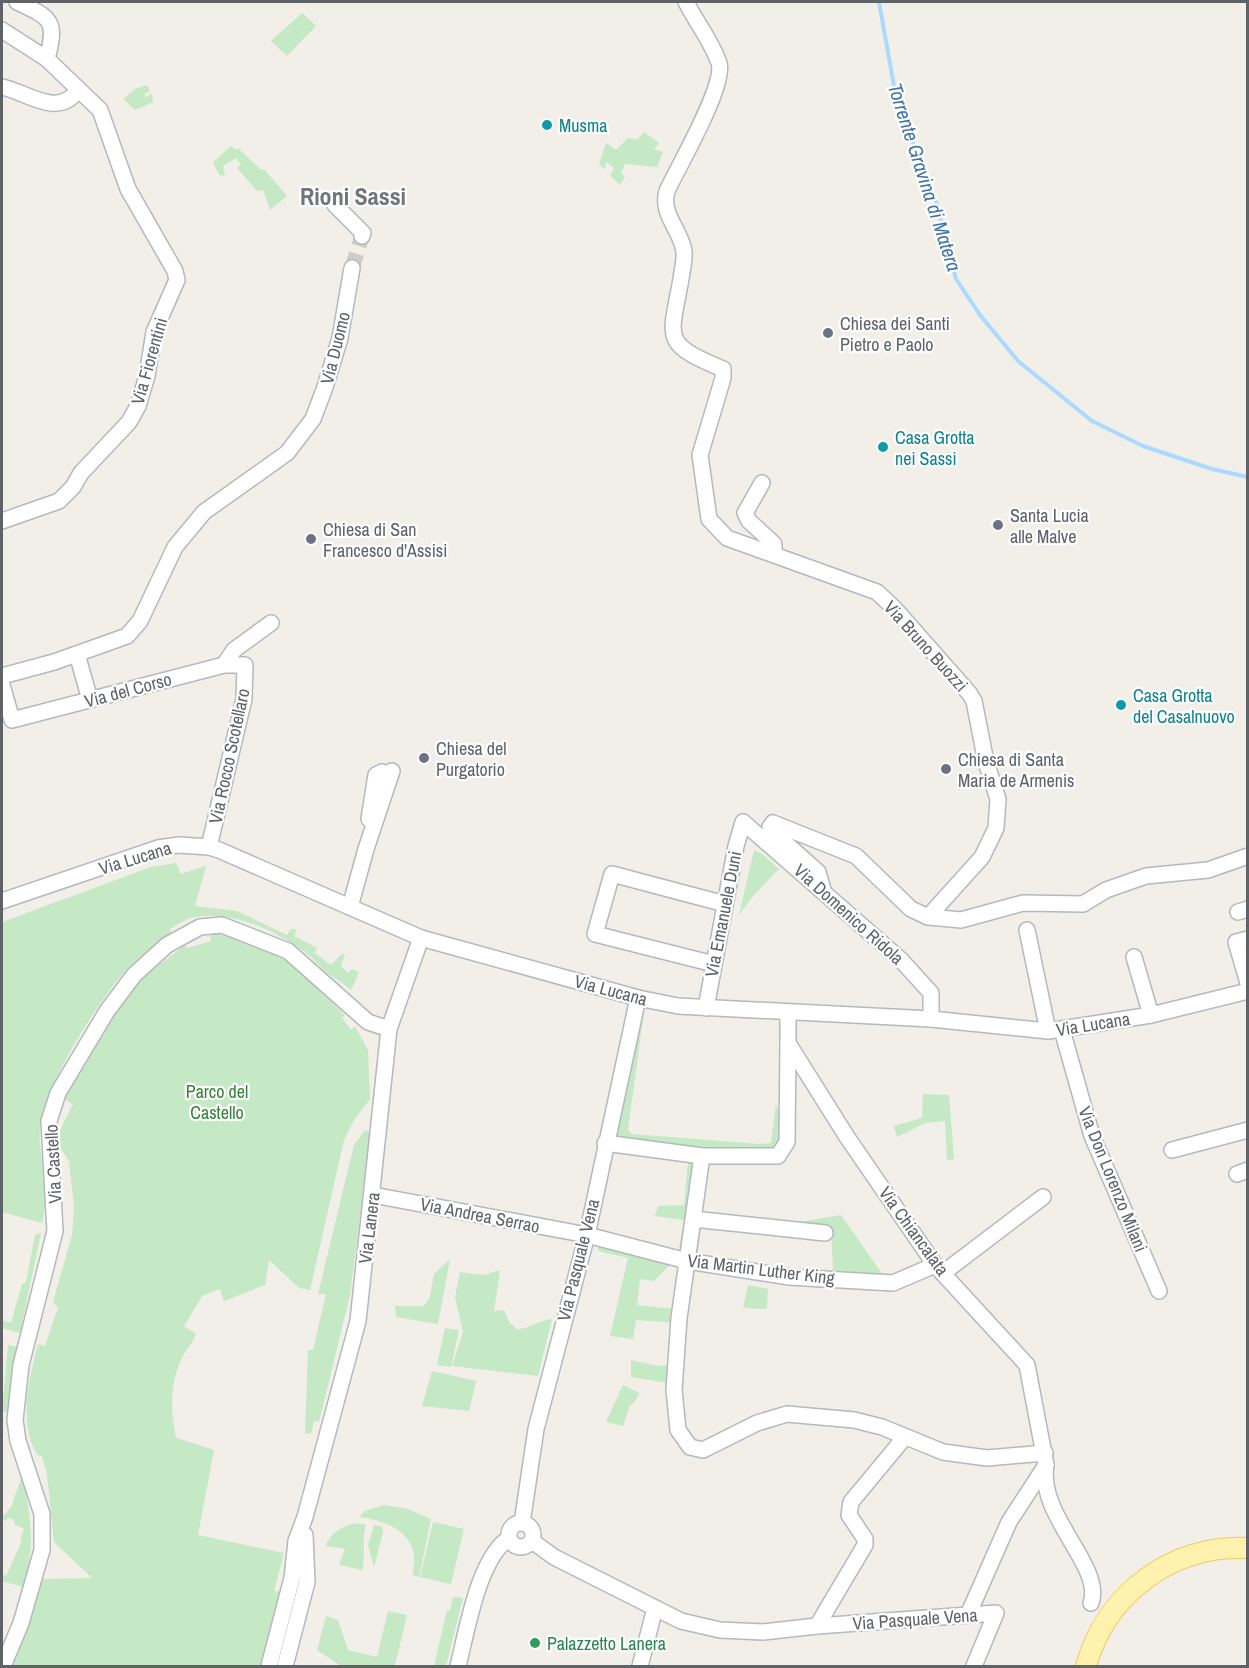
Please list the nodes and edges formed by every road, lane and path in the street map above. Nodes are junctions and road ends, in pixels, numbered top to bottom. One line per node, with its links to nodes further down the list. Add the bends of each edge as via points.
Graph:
1 (16, 2): 4 (street, via 52,25)
2 (686, 2): 12 (street, Via Bruno Buozzi, via 716,56 720,74 710,104 665,196 667,213 684,250 672,333 692,356 723,369 700,455 709,519 726,538)
3 (2, 30): 4 (street)
4 (52, 64): 6 (street)
5 (2, 87): 6 (street, via 44,103 64,103)
6 (78, 90): 11 (street, Via Fiorentini, via 100,110 128,189 177,280 154,332 147,376 129,422 59,501)
7 (335, 205): 8 (street, via 363,233)
8 (362, 237)
9 (352, 268): 14 (street, Via Duomo, via 340,338 326,387 308,425 287,453 204,512 175,547 140,621 127,636)
10 (762, 483): 12 (street, via 745,513 774,544)
11 (2, 521)
12 (774, 554): 28 (street, Via Bruno Buozzi, via 877,592 974,701 998,799 996,828 982,857)
13 (272, 623): 15 (street, via 234,650)
14 (77, 654): 17 (street, Via Duomo); 19 (street)
15 (224, 665): 16 (street, Via del Corso); 19 (street, Via del Corso)
16 (245, 665): 22 (street, Via Rocco Scotellaro, via 244,699)
17 (2, 676)
18 (2, 685): 19 (street, Via del Corso, via 12,720)
19 (90, 700)
20 (391, 773): 27 (street)
21 (743, 822): 24 (street, Via Domenico Ridola); 26 (street, Via Emanuele Duni)
22 (209, 847): 25 (street, Via Lucana, via 179,844 158,848); 27 (street, Via Lucana)
23 (1248, 856): 28 (street, via 1208,870 1146,876 1106,890 1083,904 1023,903 961,920)
24 (823, 890): 28 (street, via 818,872 772,831 773,823 856,856 910,909); 40 (street, Via Domenico Ridola, via 901,960 931,993)
25 (2, 901)
26 (725, 904): 33 (street, Via Emanuele Duni); 33 (street, via 612,874 595,934)
27 (350, 908): 30 (street, Via Lucana)
28 (928, 917)
29 (1028, 930): 42 (street, Via Don Lorenzo Milani)
30 (421, 938): 36 (street, Via Lucana); 41 (street, Via Lanera)
31 (1242, 941): 34 (street)
32 (1134, 957): 39 (street)
33 (714, 964): 37 (street, Via Emanuele Duni)
34 (1248, 983)
35 (1248, 991): 39 (street, Via Lucana)
36 (638, 998): 37 (street, Via Lucana); 45 (street, Via Pasquale Vena)
37 (706, 1008): 38 (street, Via Lucana)
38 (788, 1014): 40 (street, Via Lucana); 43 (street)
39 (1151, 1015): 42 (street, Via Lucana)
40 (931, 1019): 42 (street, Via Lucana)
41 (389, 1029): 48 (street, Via Lanera); 67 (street, Via Castello, via 368,1022 288,951 222,925 200,927 167,945 134,975 80,1056 58,1093 49,1121 55,1231 21,1365 15,1420 42,1514 42,1550 21,1623)
42 (1055, 1031): 55 (street, Via Don Lorenzo Milani, via 1092,1136)
43 (788, 1043): 47 (street, via 785,1148 778,1156 760,1158); 54 (street, Via Chiancalata, via 847,1137)
44 (1248, 1130): 46 (street)
45 (605, 1143): 47 (street); 52 (street, Via Pasquale Vena)
46 (1172, 1150)
47 (702, 1156): 50 (street)
48 (373, 1195): 52 (street, Via Andrea Serrao); 58 (street, Via Lanera, via 358,1321)
49 (1043, 1197): 54 (street, Via Martin Luther King)
50 (693, 1219): 51 (street); 53 (street)
51 (825, 1233)
52 (587, 1235): 53 (street, Via Martin Luther King); 59 (street, Via Pasquale Vena, via 536,1429)
53 (687, 1261): 54 (street, Via Martin Luther King, via 789,1277 893,1284); 56 (street, via 674,1390 678,1430 690,1448 703,1450 758,1423 787,1414 854,1420)
54 (939, 1269): 57 (street, Via Chiancalata, via 1028,1365)
55 (1159, 1291)
56 (905, 1437): 57 (street, via 943,1452 987,1458); 66 (street, via 851,1502 849,1515 866,1545)
57 (1045, 1454): 63 (street, Via Chiancalata, via 1043,1481 1087,1570 1095,1592); 65 (street, via 1009,1522)
58 (306, 1517): 68 (street, Via Lanera, via 296,1541 292,1578); 69 (street, Via Lanera, via 307,1582)
59 (522, 1522): 60 (street, via 512,1527); 61 (street, Via Pasquale Vena, via 532,1529)
60 (509, 1538): 61 (street, Via Pasquale Vena, via 513,1545 521,1547); 70 (street, via 498,1545 481,1580)
61 (532, 1541): 64 (street, Via Pasquale Vena, via 554,1557)
62 (1248, 1548): 73 (main road, via 1210,1550 1179,1559 1148,1575 1126,1593 1104,1621)
63 (1091, 1603)
64 (655, 1608): 66 (street, Via Pasquale Vena, via 681,1621 720,1630 763,1632); 71 (street)
65 (968, 1615): 66 (street, Via Pasquale Vena); 72 (street, Via Pasquale Vena, via 996,1613)
66 (817, 1626)
67 (3, 1666)
68 (269, 1666)
69 (285, 1666)
70 (458, 1666)
71 (640, 1666)
72 (974, 1666)
73 (1086, 1666)

